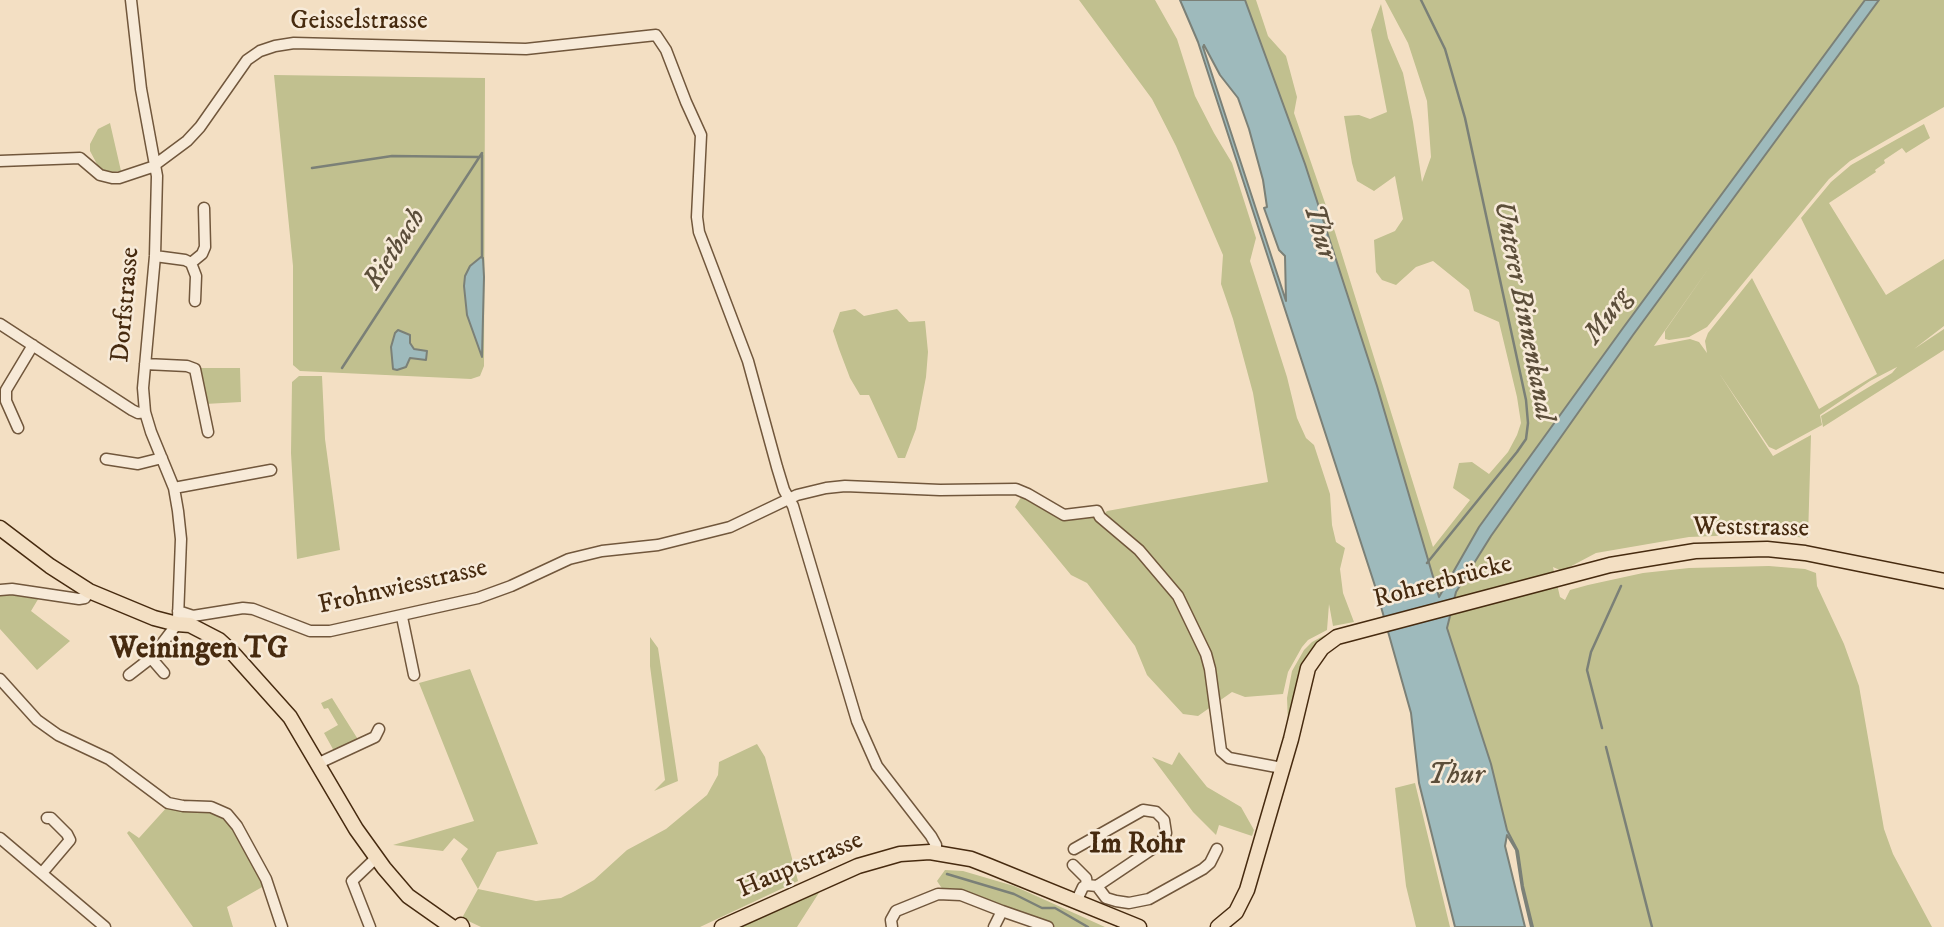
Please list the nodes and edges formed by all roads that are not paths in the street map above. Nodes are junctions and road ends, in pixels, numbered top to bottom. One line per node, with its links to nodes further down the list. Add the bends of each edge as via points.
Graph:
1 (131, 0): 3 (street, Dorfstrasse, via 142,99)
2 (0, 161): 3 (street, Geisselstrasse, via 80,158 100,175 112,178)
3 (156, 164): 5 (street, Dorfstrasse); 18 (street, Geisselstrasse, via 200,127 247,61 275,46 526,49 656,35 701,135 699,232 748,361 776,467)
4 (204, 208): 6 (street, via 205,247)
5 (155, 256): 6 (street); 10 (street, Dorfstrasse)
6 (191, 263): 7 (street, via 196,276)
7 (195, 301)
8 (0, 324): 9 (street)
9 (33, 345): 11 (street, via 132,410); 12 (street, via 6,390)
10 (145, 364): 11 (street, Dorfstrasse); 13 (street, via 195,369)
11 (145, 412): 14 (street, Dorfstrasse)
12 (18, 428)
13 (208, 432)
14 (162, 458): 15 (street, via 138,464); 17 (street, Dorfstrasse)
15 (106, 459)
16 (271, 470): 17 (street)
17 (174, 488): 24 (street, Dorfstrasse, via 181,538)
18 (789, 498): 25 (street, Frohnwiesstrasse, via 730,527 658,545 569,559 478,598); 33 (street, Frohnwiesstrasse, via 845,486 1000,488 1016,489 1065,515 1097,511 1160,572 1188,614 1210,669 1221,751 1229,758); 38 (street, via 866,744 881,773 932,836)
19 (0, 528): 23 (main road)
20 (1557, 579): 21 (main road, Weststrasse, via 1665,555 1745,549 1825,556); 33 (main road, Rohrerbrücke, via 1328,643 1308,668)
21 (1944, 581)
22 (0, 590): 23 (street, via 79,599)
23 (89, 591): 24 (main road, via 127,608)
24 (181, 617): 25 (street, Frohnwiesstrasse, via 253,609 316,632); 26 (street); 32 (main road, via 219,640 241,663 285,710)
25 (402, 617): 29 (street)
26 (151, 658): 27 (street); 28 (street)
27 (164, 673)
28 (129, 675)
29 (414, 675)
30 (0, 679): 47 (street, via 37,720 108,759 168,803 211,807 227,814 266,878)
31 (379, 729): 32 (street, via 375,737)
32 (319, 763): 39 (main road)
33 (1282, 768): 54 (main road, via 1244,896 1236,912)
34 (47, 818): 41 (street, via 70,840)
35 (0, 838): 41 (street)
36 (1074, 849): 42 (street, via 1143,810 1156,812 1164,820 1166,832 1161,843)
37 (1217, 849): 42 (street, via 1203,869 1149,899 1116,901)
38 (936, 853): 43 (main road, Hauptstrasse, via 971,859); 49 (main road, Hauptstrasse, via 900,854 858,866)
39 (380, 863): 45 (main road, via 408,895); 48 (street, via 352,881)
40 (1073, 864): 42 (street)
41 (42, 873): 46 (street)
42 (1092, 886): 43 (street, via 1080,891)
43 (1076, 902): 53 (main road, Hauptstrasse)
44 (1002, 911): 50 (street, via 961,895 943,894 896,911); 51 (street); 52 (street)
45 (456, 926)
46 (105, 927)
47 (282, 927)
48 (370, 927)
49 (722, 927)
50 (892, 927)
51 (993, 927)
52 (1048, 927)
53 (1139, 927)
54 (1218, 927)

